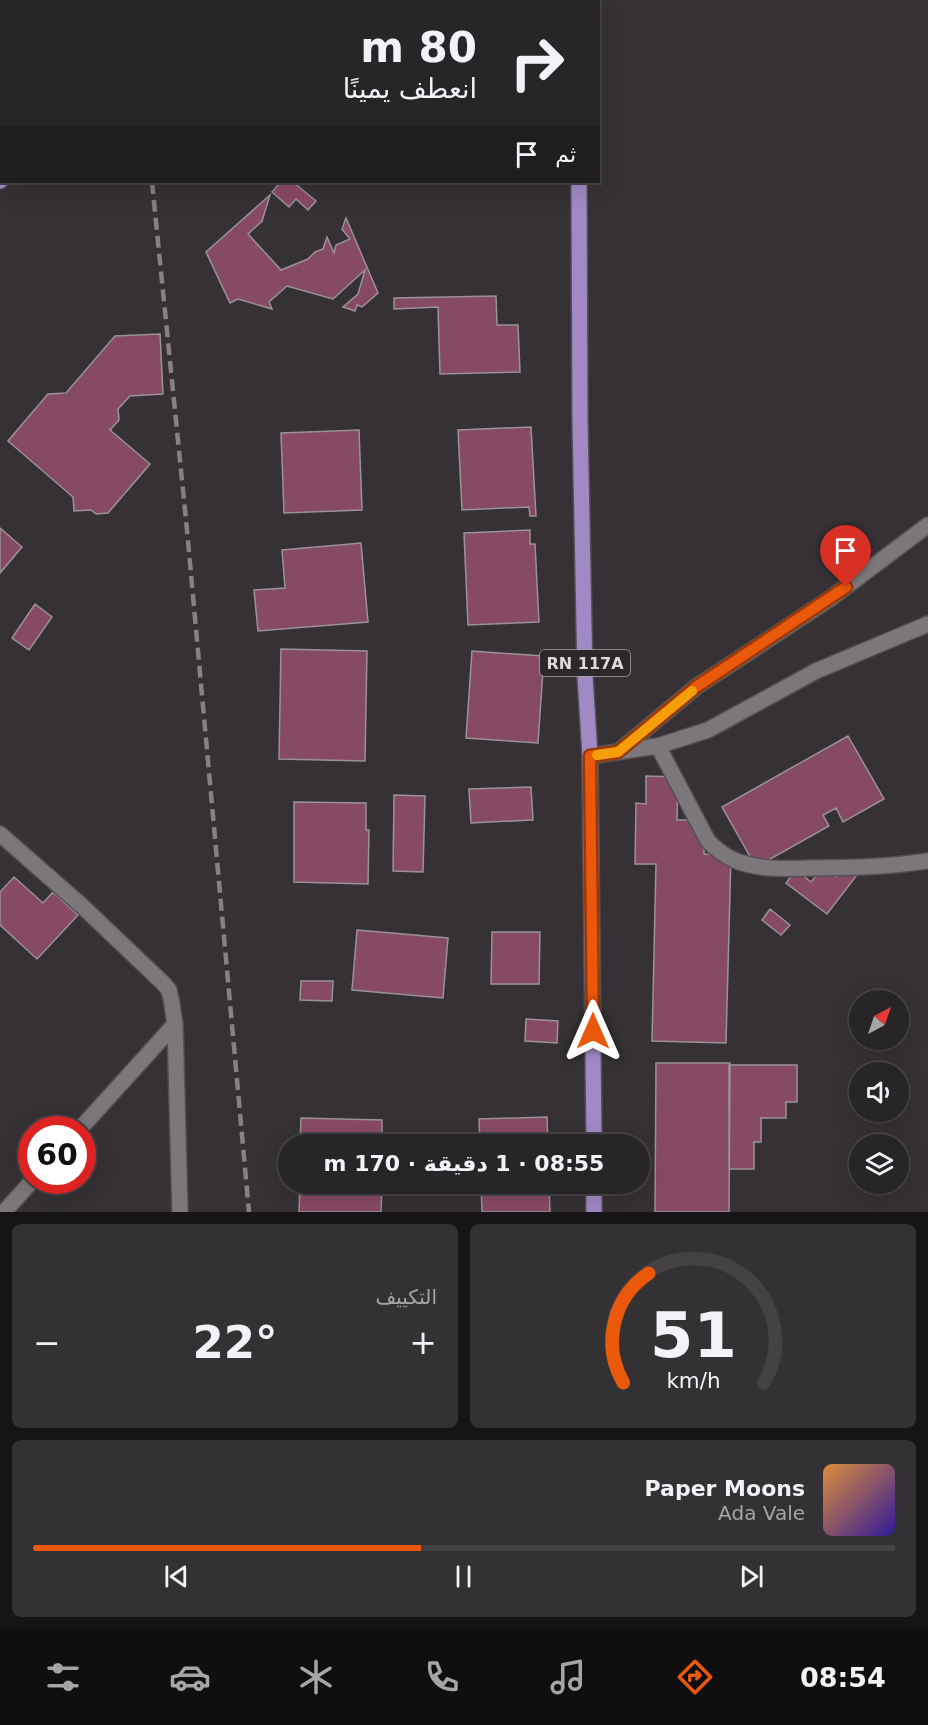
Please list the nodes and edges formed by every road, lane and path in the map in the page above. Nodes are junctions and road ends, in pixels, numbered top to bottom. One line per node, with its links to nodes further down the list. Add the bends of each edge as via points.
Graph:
1 (579, 183): 6 (main road, RN 117A, via 580,444)
2 (928, 525): 5 (street, via 831,598 696,687)
3 (928, 624): 4 (street, via 816,671 708,730)
4 (658, 746): 5 (street); 8 (street, via 708,841 717,852 735,860 777,869)
5 (618, 752): 6 (street)
6 (590, 756): 11 (main road, RN 117A)
7 (0, 834): 9 (street, via 163,983 169,990)
8 (928, 861)
9 (175, 1023): 10 (street); 15 (street)
10 (92, 1116)
11 (594, 1134)
12 (20, 1194): 14 (street)
13 (594, 1194): 16 (main road)
14 (4, 1212)
15 (180, 1212)
16 (594, 1212)

